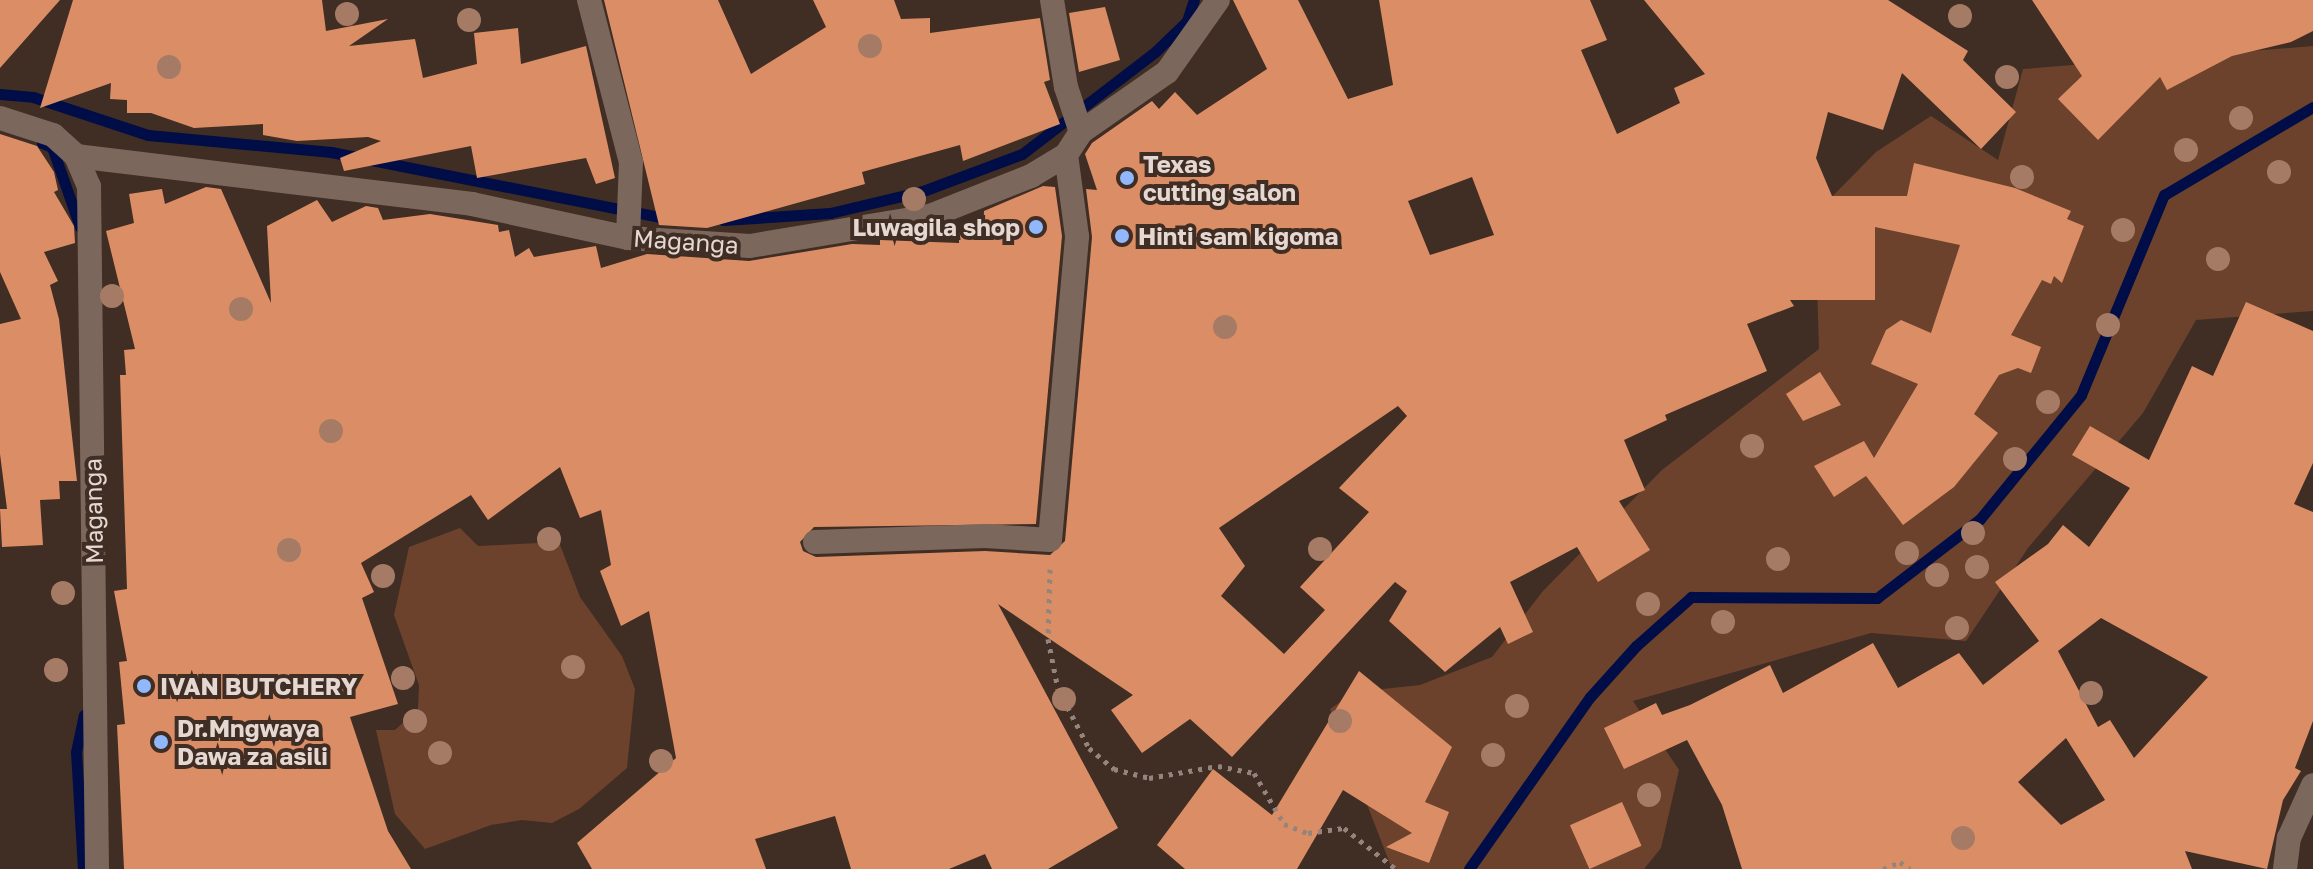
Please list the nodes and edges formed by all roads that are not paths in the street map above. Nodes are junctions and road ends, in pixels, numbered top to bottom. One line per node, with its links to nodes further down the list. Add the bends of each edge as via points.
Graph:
1 (589, 0): 8 (street, via 631,162)
2 (1052, 0): 5 (street, via 1066,87)
3 (1218, 0): 5 (street, Maganga, via 1167,72)
4 (0, 118): 7 (street, via 53,135)
5 (1081, 132): 6 (street, Maganga)
6 (1066, 155): 8 (street, Maganga, via 1031,176 930,216 750,246); 9 (street, via 1077,236 1050,540 985,536)
7 (76, 156): 8 (street, Maganga, via 472,204); 11 (street, Maganga, via 89,186)
8 (628, 238)
9 (815, 542)
10 (2313, 785): 12 (street, via 2289,838)
11 (97, 869)
12 (2285, 869)

